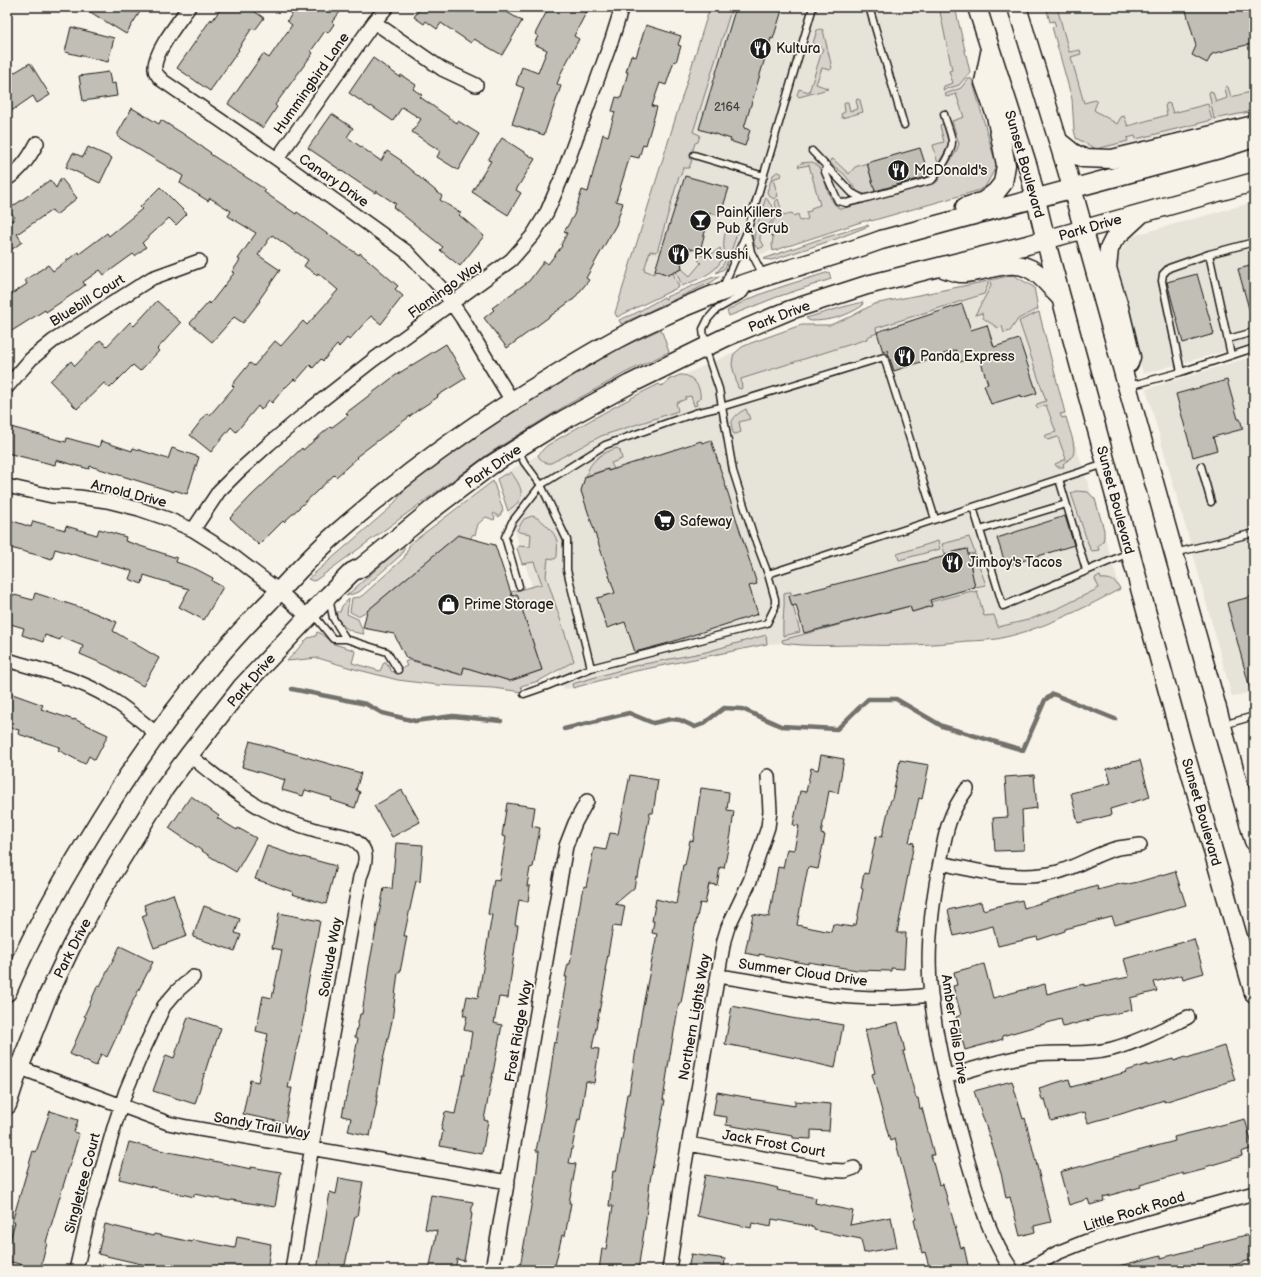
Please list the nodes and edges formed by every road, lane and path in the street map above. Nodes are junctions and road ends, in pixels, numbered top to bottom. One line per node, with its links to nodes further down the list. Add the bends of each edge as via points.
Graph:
1 (189, 7): 19 (street, Canary Drive, via 157,53 157,74 163,81)
2 (387, 7): 8 (street, Hummingbird Lane)
3 (622, 7): 39 (street, Flamingo Way, via 562,177 547,212 533,235 511,260)
4 (813, 7): 21 (lane)
5 (869, 7): 12 (lane)
6 (977, 7): 9 (main road, Sunset Boulevard)
7 (1017, 7): 15 (main road)
8 (374, 22): 10 (street, via 442,69); 19 (street, Hummingbird Lane)
9 (991, 50): 26 (main road, Sunset Boulevard); 31 (main road, via 984,82 996,116 1006,165 1003,183 984,201 893,227)
10 (476, 85)
11 (944, 114): 25 (lane, via 952,147 932,180)
12 (904, 125)
13 (1254, 125): 15 (main road, via 1112,159 1083,158)
14 (1254, 138): 24 (main road)
15 (1058, 141): 24 (main road)
16 (37, 143): 22 (street, via 26,162)
17 (812, 151): 20 (lane)
18 (694, 155): 21 (lane)
19 (277, 160): 39 (street, Canary Drive, via 407,252)
20 (826, 165): 25 (lane, via 852,193); 25 (lane, via 825,172 838,200 846,203)
21 (764, 176): 29 (lane)
22 (7, 179)
23 (1254, 182): 27 (main road, Park Drive)
24 (1072, 189): 26 (main road); 28 (main road)
25 (863, 198)
26 (1036, 199): 30 (main road, Sunset Boulevard); 31 (main road)
27 (1143, 212): 28 (main road, Park Drive); 46 (main road, via 1114,239 1108,254 1107,268 1131,357)
28 (1083, 228): 30 (main road, Park Drive); 46 (main road)
29 (747, 232): 36 (lane); 37 (lane)
30 (1046, 239): 35 (main road, Park Drive); 38 (main road, Sunset Boulevard)
31 (881, 240): 36 (main road)
32 (1254, 242): 33 (lane)
33 (1208, 254): 41 (lane); 45 (lane, via 1168,268 1163,274 1162,281)
34 (199, 261): 47 (street, Bluebill Court, via 152,278 53,341 31,359)
35 (939, 267): 38 (main road, via 963,274 1006,266 1023,266 1039,275); 42 (main road, Park Drive, via 867,285 790,310)
36 (758, 279): 37 (main road); 42 (lane, via 744,294 716,310 708,319 703,329)
37 (721, 292): 48 (main road, via 621,337)
38 (1062, 299): 51 (main road, Sunset Boulevard)
39 (452, 303): 48 (street, Canary Drive); 60 (street, Flamingo Way, via 312,407 219,491)
40 (1254, 332): 41 (lane)
41 (1228, 339): 44 (lane)
42 (705, 348): 49 (lane, via 719,389); 50 (main road, Park Drive, via 623,387)
43 (1254, 348): 44 (lane)
44 (1232, 355): 45 (lane)
45 (1181, 372): 46 (lane)
46 (1126, 382): 64 (main road)
47 (7, 387)
48 (512, 401): 68 (main road, via 469,429 386,492 334,535)
49 (722, 407): 54 (lane, via 605,446); 59 (lane, via 884,357); 66 (lane, via 733,471)
50 (518, 448): 54 (lane, via 524,462); 69 (main road, Park Drive, via 434,508 362,568 352,572)
51 (1106, 463): 53 (lane); 63 (main road, Sunset Boulevard)
52 (1201, 466): 56 (lane)
53 (1059, 479): 57 (lane); 58 (lane)
54 (541, 485): 67 (lane, via 512,522 505,537); 73 (lane, via 567,540 567,570)
55 (7, 486): 60 (street, Arnold Drive, via 52,496 107,501 139,509)
56 (1211, 502)
57 (1066, 504): 61 (lane); 65 (lane)
58 (973, 507): 59 (lane); 61 (lane)
59 (935, 519): 66 (lane)
60 (193, 530): 68 (street, Arnold Drive, via 225,550)
61 (980, 530): 65 (lane, via 1003,606)
62 (1254, 533): 64 (lane)
63 (1130, 553): 65 (lane); 89 (main road, Sunset Boulevard)
64 (1174, 553): 77 (main road)
65 (1086, 570)
66 (768, 574): 73 (lane, via 776,607 767,623)
67 (519, 586)
68 (279, 591): 70 (street, Arnold Drive); 78 (main road, via 212,663)
69 (329, 595): 70 (main road, Park Drive); 71 (lane, via 333,618)
70 (310, 615): 71 (lane, via 333,639); 79 (main road, Park Drive, via 242,687)
71 (346, 639): 74 (lane, via 387,652)
72 (7, 660): 78 (street, via 91,688 122,706)
73 (591, 668): 75 (lane)
74 (398, 670)
75 (524, 694)
76 (1254, 716): 77 (lane)
77 (1222, 725): 83 (main road)
78 (157, 734): 88 (main road, via 110,802 66,875 35,932)
79 (189, 755): 92 (main road, Park Drive, via 164,789 100,893); 97 (street, Solitude Way, via 262,809 306,827 347,837 362,847 365,855)
80 (768, 776): 86 (street, Northern Lights Way, via 768,827 750,881 728,927)
81 (967, 789): 85 (street, Amber Falls Drive, via 957,803 947,826)
82 (587, 801): 99 (street, Frost Ridge Way, via 566,846)
83 (1254, 841)
84 (1140, 845): 85 (street, via 1118,848 1056,872 1033,875 989,874)
85 (940, 863): 90 (street, Amber Falls Drive, via 929,937)
86 (718, 976): 90 (street, Summer Cloud Drive, via 848,997); 96 (street, Northern Lights Way)
87 (193, 977): 94 (street, Singletree Court, via 164,1006)
88 (7, 992)
89 (1254, 993)
90 (931, 995): 93 (street, Amber Falls Drive)
91 (1188, 1017): 93 (street, via 1112,1049 1013,1058)
92 (13, 1065): 94 (street, Sandy Trail Way); 95 (main road, Park Drive)
93 (945, 1077): 105 (street, Amber Falls Drive, via 988,1224)
94 (121, 1105): 97 (street, Sandy Trail Way, via 168,1123); 101 (street, Singletree Court, via 89,1214)
95 (7, 1106)
96 (689, 1144): 98 (street, Jack Frost Court, via 827,1170 845,1171); 104 (street, Northern Lights Way)
97 (312, 1149): 99 (street, Sandy Trail Way); 102 (street, Solitude Way)
98 (854, 1168)
99 (508, 1182): 103 (street, Frost Ridge Way)
100 (1254, 1193): 106 (street, Little Rock Road, via 1087,1241 1057,1253)
101 (76, 1270)
102 (292, 1270)
103 (492, 1270)
104 (669, 1270)
105 (1012, 1270)
106 (1028, 1270)

